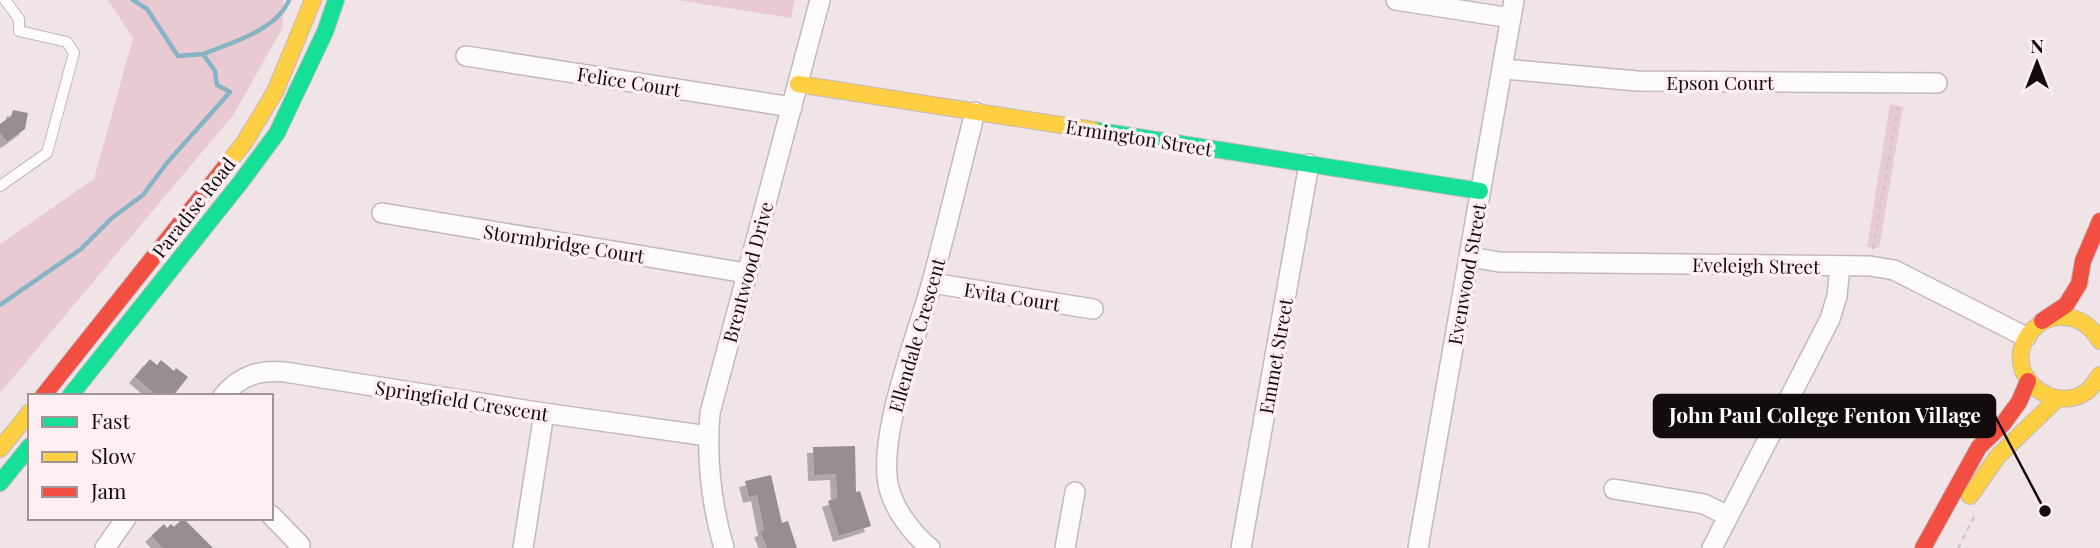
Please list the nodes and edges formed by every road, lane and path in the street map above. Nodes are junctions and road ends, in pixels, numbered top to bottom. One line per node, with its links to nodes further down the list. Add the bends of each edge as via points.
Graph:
1 (5, 0): 15 (lane, via 19,19 19,31 67,41 74,53 47,153)
2 (313, 0): 29 (street, Paradise Road, via 275,92 244,143)
3 (336, 0): 30 (street, Paradise Road, via 277,133)
4 (820, 0): 11 (street, Brentwood Drive)
5 (1396, 0): 6 (street)
6 (1513, 9): 8 (street, Evenwood Street)
7 (466, 56): 12 (street, Felice Court)
8 (1504, 69): 9 (street, Epson Court, via 1637,81); 16 (street, Evenwood Street)
9 (1905, 82): 10 (street, Epson Court); 21 (path)
10 (1937, 83)
11 (798, 84): 12 (street, Brentwood Drive); 13 (street, Ermington Street)
12 (792, 107): 22 (street, Brentwood Drive)
13 (975, 112): 14 (street, Ermington Street); 23 (street, Ellendale Crescent)
14 (1309, 164): 16 (street, Ermington Street); 51 (street, Emmet Street)
15 (0, 186)
16 (1480, 191): 19 (street, Evenwood Street)
17 (383, 213): 22 (street, Stormbridge Court)
18 (2100, 221): 25 (street, via 2079,284 2066,305)
19 (1470, 257): 20 (street, Eveleigh Street, via 1499,262); 52 (street, Evenwood Street)
20 (1840, 266): 21 (street, Eveleigh Street); 42 (street, via 1830,319)
21 (1870, 266): 25 (street, Eveleigh Street, via 1894,270)
22 (746, 273): 35 (street, Brentwood Drive)
23 (932, 283): 24 (street, Evita Court); 49 (street, Ellendale Crescent, via 891,425 887,456 888,487 900,514)
24 (1093, 309)
25 (2032, 331): 26 (street, via 2049,318 2062,316 2086,324); 28 (street, via 2021,359)
26 (2100, 341)
27 (2099, 380): 32 (street, via 2079,396)
28 (2028, 381): 32 (street); 54 (street, via 2003,425 1979,447)
29 (45, 394)
30 (72, 394)
31 (225, 394): 33 (street, Springfield Crescent, via 241,379 264,370)
32 (2057, 399): 41 (street, via 2003,447)
33 (544, 413): 35 (street, Springfield Crescent); 47 (street)
34 (28, 414): 37 (street)
35 (708, 436): 48 (street, Brentwood Drive, via 709,480)
36 (28, 448): 38 (street)
37 (0, 449)
38 (0, 483)
39 (1614, 489): 42 (street, via 1704,504)
40 (1075, 492): 50 (street)
41 (1961, 514)
42 (1728, 516): 53 (street)
43 (273, 517): 45 (street)
44 (125, 520): 46 (street)
45 (300, 545)
46 (105, 548)
47 (523, 548)
48 (724, 548)
49 (930, 548)
50 (1065, 548)
51 (1241, 548)
52 (1418, 548)
53 (1712, 548)
54 (1923, 548)

